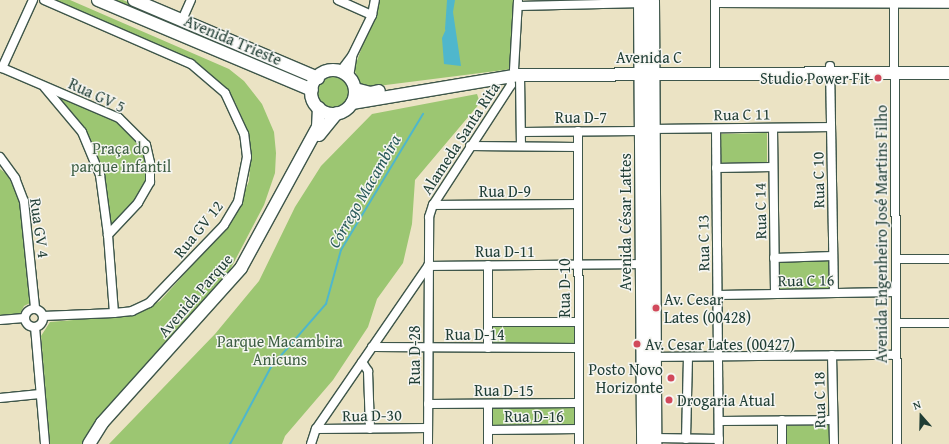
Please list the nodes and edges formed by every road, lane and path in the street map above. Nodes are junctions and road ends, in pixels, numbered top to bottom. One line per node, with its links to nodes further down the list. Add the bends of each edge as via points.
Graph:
1 (33, 0): 19 (street)
2 (44, 0): 64 (street, Rua GV 12, via 190,64 225,94 244,134 247,157 238,202 224,225 149,303 132,310)
3 (98, 0): 31 (street, Avenida Trieste)
4 (134, 0): 17 (street, Avenida Trieste)
5 (191, 0): 17 (street)
6 (338, 0): 16 (street)
7 (376, 0): 16 (street)
8 (646, 1): 9 (street); 22 (main road, Avenida César Lattes); 23 (main road, Avenida César Lattes)
9 (580, 2): 14 (street)
10 (715, 2): 11 (street); 20 (street)
11 (773, 2): 12 (street)
12 (831, 2): 13 (street)
13 (894, 2): 15 (street); 21 (street, Avenida Engenheiro José Martins Filho)
14 (518, 3): 27 (street, Alameda Santa Rita)
15 (949, 4)
16 (372, 15): 26 (street)
17 (182, 20): 28 (street, Avenida Trieste)
18 (949, 65): 21 (street, Avenida C)
19 (1, 67): 29 (street, Rua GV 5)
20 (715, 69): 23 (street, Avenida C); 24 (street, Avenida C)
21 (894, 69): 24 (street, Avenida C); 25 (street, Avenida C); 53 (street, Avenida Engenheiro José Martins Filho)
22 (639, 70): 23 (street, Avenida C); 27 (street, Avenida C); 39 (main road, Avenida César Lattes)
23 (653, 70): 37 (main road, Avenida César Lattes)
24 (830, 70): 35 (street, Rua C 10)
25 (949, 73)
26 (345, 74): 28 (street, via 328,71); 30 (street)
27 (515, 74): 30 (street, Avenida C, via 370,93); 32 (street, Avenida C); 40 (street); 42 (street, Alameda Santa Rita, via 512,85)
28 (318, 78): 31 (street)
29 (43, 86): 50 (street, Rua GV 5, via 82,132 100,175); 50 (street, Rua GV 5, via 119,118 146,145 150,182 138,204)
30 (355, 89): 32 (street)
31 (312, 90): 33 (street, via 313,100)
32 (352, 103): 34 (street, via 346,110)
33 (319, 108): 34 (street, via 327,113); 100 (street, Avenida Parque, via 318,127 241,268 102,423)
34 (337, 113): 101 (street, Avenida Parque, via 322,130 247,269 124,407)
35 (831, 127): 36 (street, Rua C 11); 51 (street, Rua C 10)
36 (773, 128): 38 (street, Rua C 11); 46 (street, Rua C 14)
37 (654, 129): 38 (street, Rua C 11); 56 (main road, Avenida César Lattes)
38 (716, 129): 47 (street, Rua C 13)
39 (641, 131): 41 (street, Rua D-7); 56 (main road, Avenida César Lattes)
40 (521, 132): 41 (street, Rua D-7); 43 (street)
41 (578, 132): 44 (street, Rua D-10)
42 (470, 146): 43 (street); 49 (street, Alameda Santa Rita)
43 (521, 146): 44 (street)
44 (578, 147): 48 (street, Rua D-10)
45 (0, 157): 63 (street, Rua GV 4, via 15,178 24,201)
46 (773, 167): 47 (street); 52 (street, Rua C 14)
47 (716, 168): 62 (street, Rua C 13)
48 (578, 204): 49 (street, Rua D-9); 55 (street, Rua D-10)
49 (433, 205): 58 (street, Alameda Santa Rita, via 429,217)
50 (108, 235): 64 (street, Rua GV 5)
51 (833, 256): 52 (street); 60 (street, Rua C 10)
52 (774, 258): 61 (street, Rua C 14)
53 (896, 259): 54 (street); 59 (street, Avenida Engenheiro José Martins Filho)
54 (949, 259)
55 (578, 264): 56 (street, Rua D-11); 57 (street, Rua D-11); 69 (street, Rua D-10)
56 (648, 264): 81 (main road, Avenida César Lattes)
57 (488, 265): 58 (street, Rua D-11); 68 (street)
58 (428, 266): 73 (street); 74 (street, Rua D-28)
59 (896, 292): 60 (street, Rua C 16); 70 (street, Avenida Engenheiro José Martins Filho)
60 (834, 293): 61 (street, Rua C 16)
61 (775, 294): 62 (street, Rua C 16)
62 (718, 295): 80 (street, Rua C 13)
63 (35, 308): 65 (street); 66 (street, via 27,311)
64 (114, 313): 65 (street, Rua GV 12)
65 (43, 316): 72 (street, via 42,323)
66 (24, 318): 67 (street); 72 (street, via 28,326)
67 (0, 320)
68 (488, 322): 69 (street); 75 (street)
69 (579, 322): 76 (street, Rua D-10)
70 (896, 323): 71 (street); 78 (street, Avenida Engenheiro José Martins Filho)
71 (949, 323)
72 (35, 327): 83 (street)
73 (372, 347): 74 (street, Rua D-14); 82 (street)
74 (428, 348): 75 (street, Rua D-14); 86 (street, Rua D-28)
75 (488, 348): 76 (street, Rua D-14)
76 (579, 348): 85 (street, Rua D-10)
77 (832, 355): 78 (street); 80 (street); 89 (street, Rua C 18)
78 (896, 355): 108 (street, Avenida Engenheiro José Martins Filho)
79 (688, 356): 80 (street); 81 (street); 96 (street)
80 (718, 356): 90 (street, Rua C 13)
81 (648, 357): 97 (main road, Avenida César Lattes)
82 (362, 362): 92 (street, via 368,371); 94 (street)
83 (40, 394): 84 (street); 99 (street)
84 (0, 398)
85 (579, 403): 87 (street, Rua D-15); 93 (street, Rua D-10)
86 (428, 404): 87 (street, Rua D-15); 91 (street, Rua D-28)
87 (488, 404): 95 (street)
88 (782, 420): 89 (street); 90 (street); 106 (street)
89 (833, 420): 107 (street, Rua C 18)
90 (719, 421): 98 (street, Rua C 13)
91 (428, 428): 92 (street, Rua D-30); 103 (street, Rua D-28)
92 (370, 429): 94 (street, Rua D-30)
93 (579, 429): 95 (street, Rua D-16); 105 (street, Rua D-10)
94 (316, 430): 102 (street)
95 (488, 430): 104 (street)
96 (686, 439): 97 (street); 98 (street)
97 (650, 442)
98 (719, 442)
99 (45, 444)
100 (89, 444)
101 (96, 444)
102 (311, 444)
103 (428, 444)
104 (488, 444)
105 (579, 444)
106 (782, 444)
107 (834, 444)
108 (897, 444)

